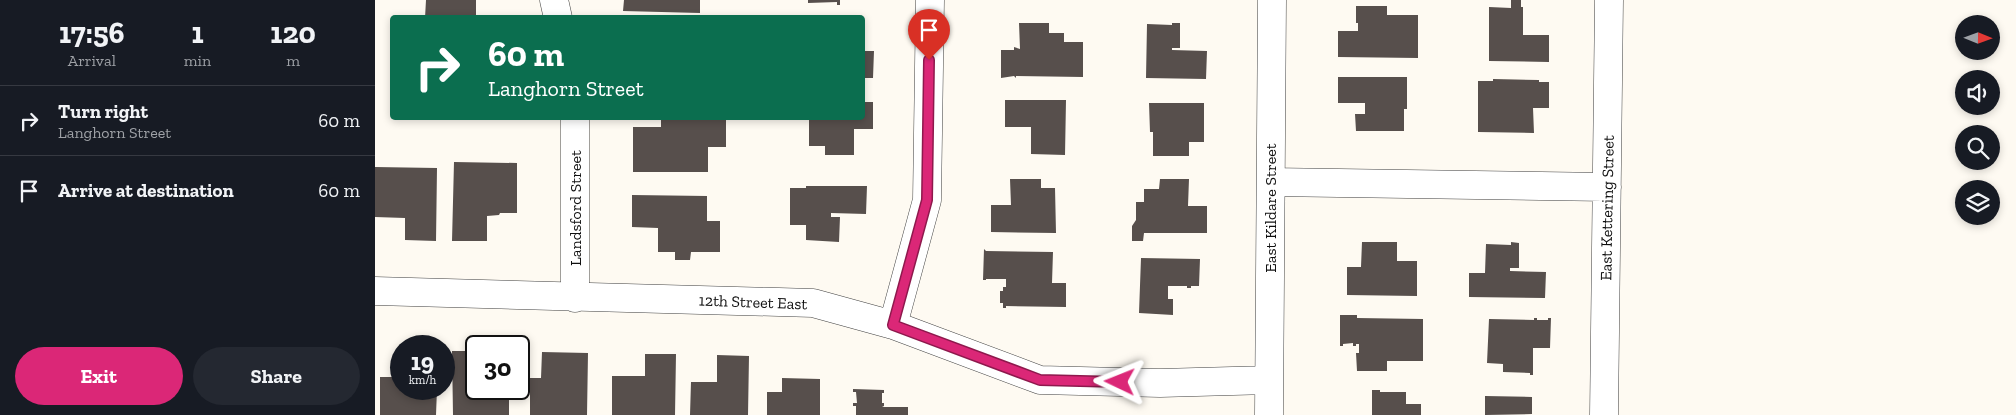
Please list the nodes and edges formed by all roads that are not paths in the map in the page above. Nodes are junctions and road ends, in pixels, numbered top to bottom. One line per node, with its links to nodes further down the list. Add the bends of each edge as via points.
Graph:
1 (554, 0): 5 (street)
2 (929, 0): 11 (street, via 927,200)
3 (1272, 0): 7 (street, East Kildare Street)
4 (1609, 0): 8 (street, East Kettering Street)
5 (557, 15)
6 (575, 120): 10 (street, Landsford Street)
7 (1271, 182): 8 (street); 12 (street, East Kildare Street)
8 (1607, 187): 14 (street, East Kettering Street)
9 (375, 291): 10 (street, 12th Street East)
10 (575, 298): 11 (street, 12th Street East, via 813,303)
11 (893, 325): 12 (street, 12th Street East, via 1040,380 1160,383)
12 (1269, 380): 13 (street, East Kildare Street)
13 (1269, 415)
14 (1604, 415)

